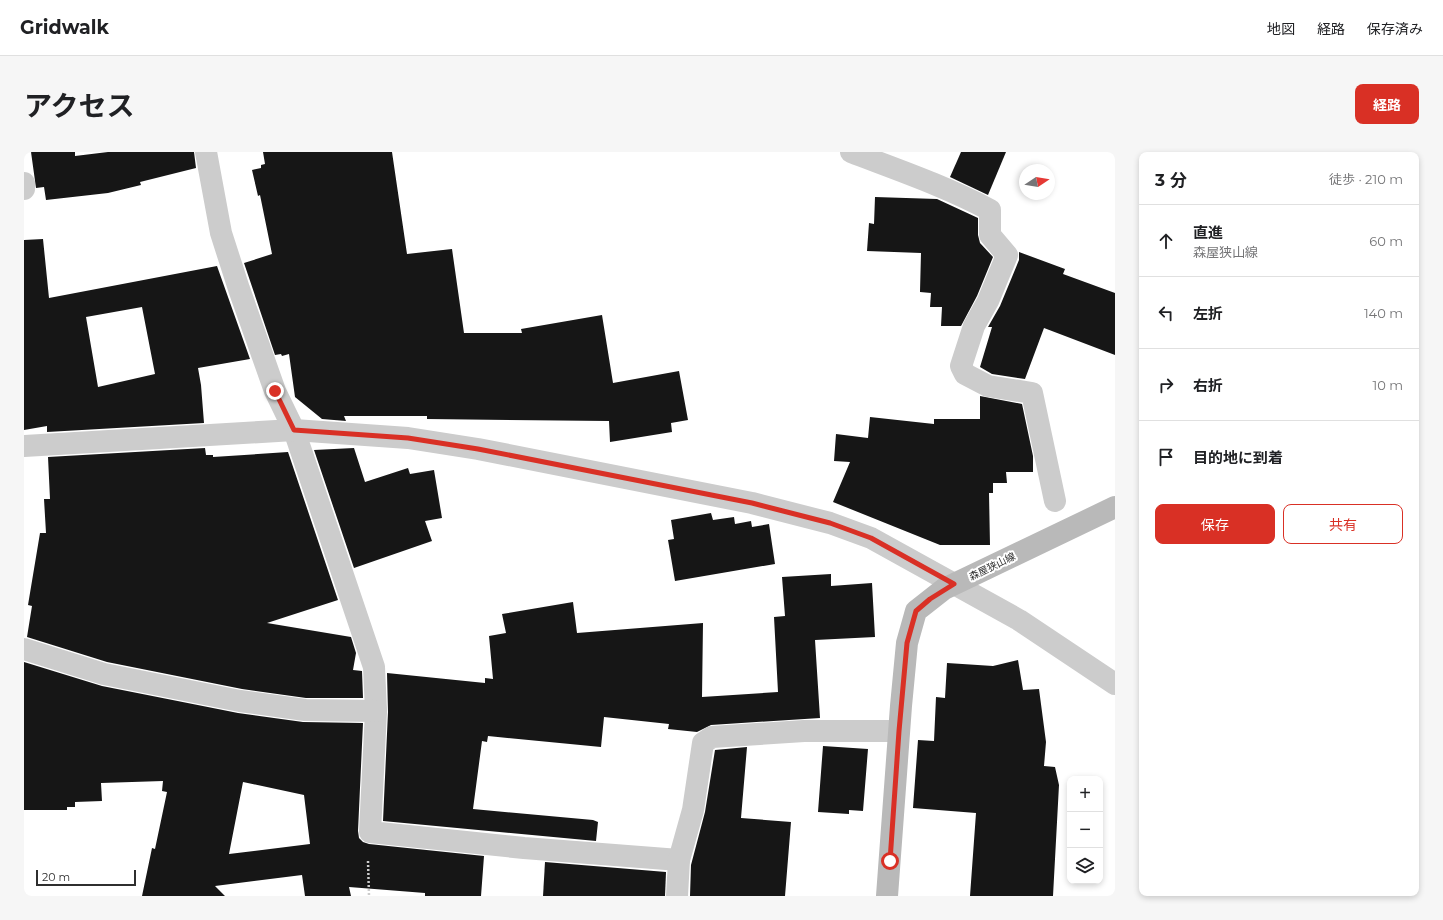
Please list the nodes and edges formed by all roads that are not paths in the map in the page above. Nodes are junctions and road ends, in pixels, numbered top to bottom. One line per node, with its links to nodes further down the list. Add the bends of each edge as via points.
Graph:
1 (206, 152): 5 (street, via 221,233 275,391)
2 (851, 152): 7 (street, via 932,182 990,210 990,236 1007,255 988,301 974,326 960,366 965,374 988,386 1032,393)
3 (24, 183): 4 (street)
4 (24, 189)
5 (294, 430): 6 (street); 9 (street, via 408,438 462,446 752,503 830,523 871,538); 12 (street, via 374,667)
6 (24, 446)
7 (1055, 501)
8 (1115, 507): 9 (main road, 森屋狭山線)
9 (954, 584): 11 (street, via 1019,620); 13 (main road, 森屋狭山線, via 916,611 907,643)
10 (24, 649): 12 (street, via 104,674 240,700 305,710)
11 (1115, 684)
12 (376, 711): 14 (street, via 370,832 524,848)
13 (899, 731): 14 (street, via 804,731 712,737 703,743 693,810); 16 (main road, 森屋狭山線)
14 (679, 860): 15 (street)
15 (677, 896)
16 (887, 896)

